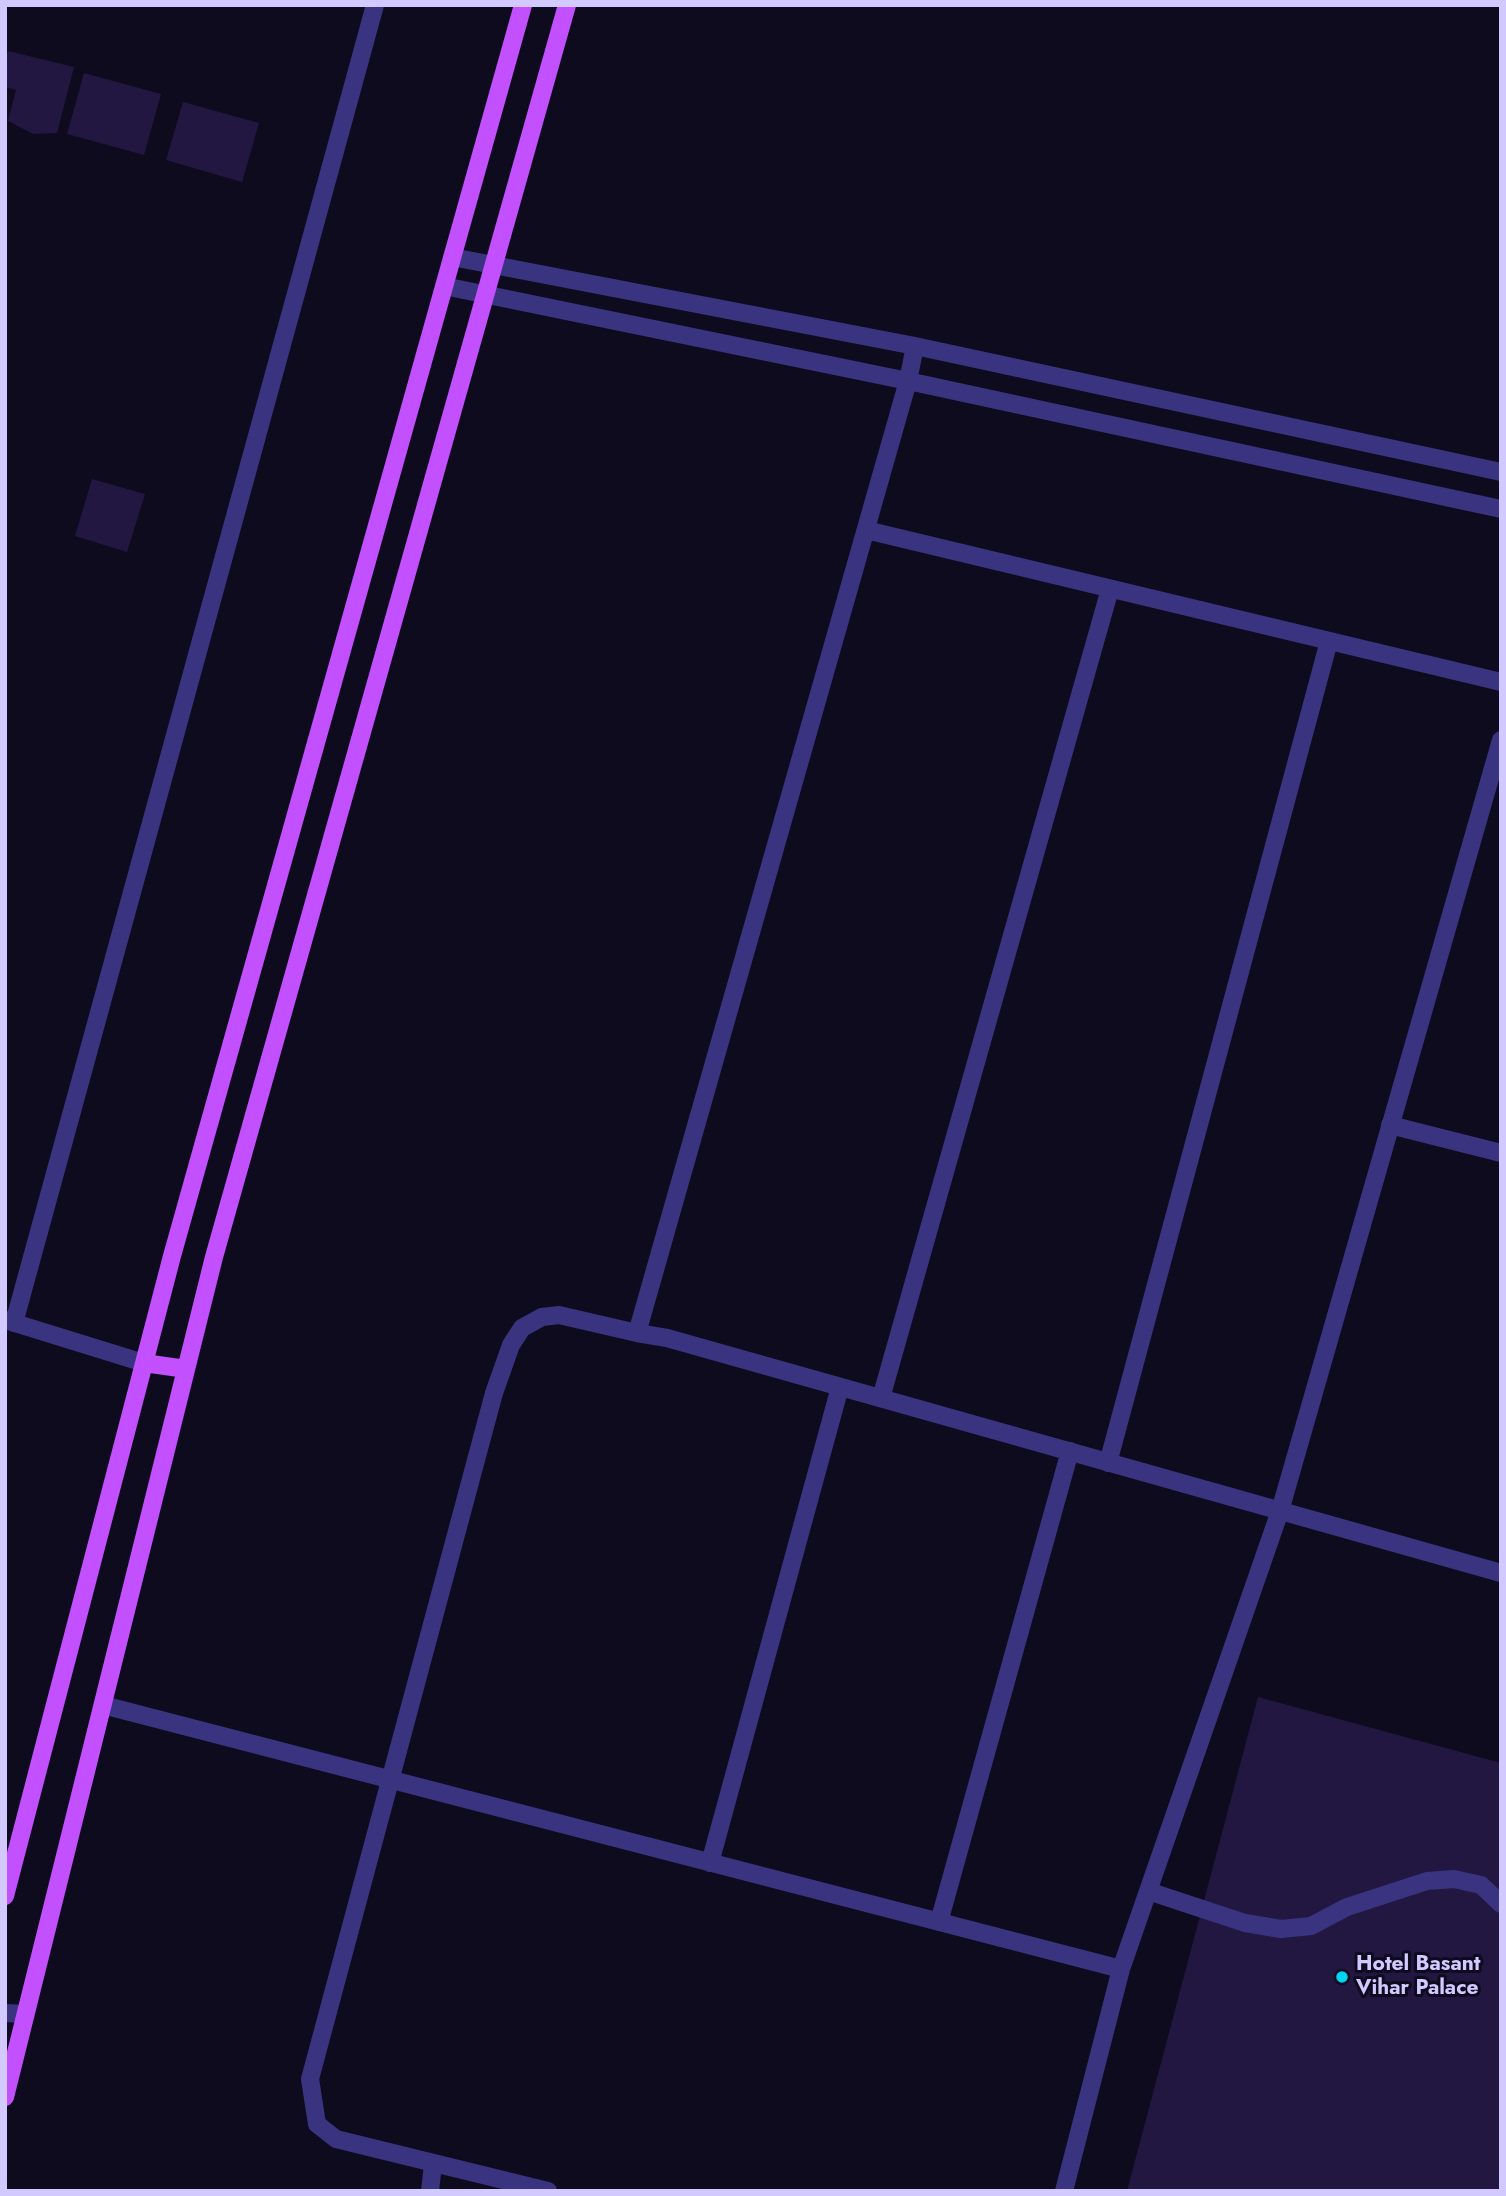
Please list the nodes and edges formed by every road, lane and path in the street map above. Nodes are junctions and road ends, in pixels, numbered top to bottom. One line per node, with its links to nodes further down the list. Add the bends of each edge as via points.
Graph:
1 (375, 5): 19 (street)
2 (523, 5): 4 (main road)
3 (567, 5): 5 (main road)
4 (452, 257): 5 (street); 6 (main road)
5 (494, 265): 7 (main road); 8 (street)
6 (444, 286): 7 (street); 21 (main road)
7 (486, 295): 9 (street); 22 (main road)
8 (915, 346): 9 (street); 10 (street)
9 (908, 381): 11 (street); 12 (street)
10 (1501, 472)
11 (1501, 509)
12 (866, 530): 13 (street); 20 (street)
13 (1110, 589): 14 (street); 24 (street)
14 (1329, 641): 15 (street); 26 (street)
15 (1501, 682)
16 (1501, 740): 17 (street)
17 (1390, 1125): 18 (street); 27 (street)
18 (1501, 1153)
19 (10, 1322): 21 (street)
20 (637, 1333): 23 (street); 30 (street, via 559,1315 542,1317 522,1328 511,1345 494,1392)
21 (144, 1363): 22 (main road); 33 (main road)
22 (186, 1369): 29 (main road)
23 (840, 1387): 24 (street); 31 (street)
24 (881, 1398): 25 (street)
25 (1070, 1451): 26 (street); 35 (street)
26 (1108, 1463): 27 (street)
27 (1279, 1511): 28 (street); 32 (street)
28 (1501, 1573)
29 (103, 1705): 30 (street); 38 (main road)
30 (391, 1780): 31 (street); 40 (street, via 310,2079 317,2124 337,2139)
31 (710, 1863): 35 (street)
32 (1148, 1891): 34 (street, via 1245,1923 1281,1929 1311,1926 1347,1907 1427,1881 1454,1879 1481,1885); 36 (street)
33 (5, 1896)
34 (1501, 1904)
35 (939, 1922): 36 (street)
36 (1121, 1969): 43 (street)
37 (5, 2014): 38 (street)
38 (26, 2014): 39 (main road)
39 (5, 2097)
40 (433, 2164): 41 (street); 42 (street)
41 (430, 2191)
42 (548, 2191)
43 (1064, 2191)

